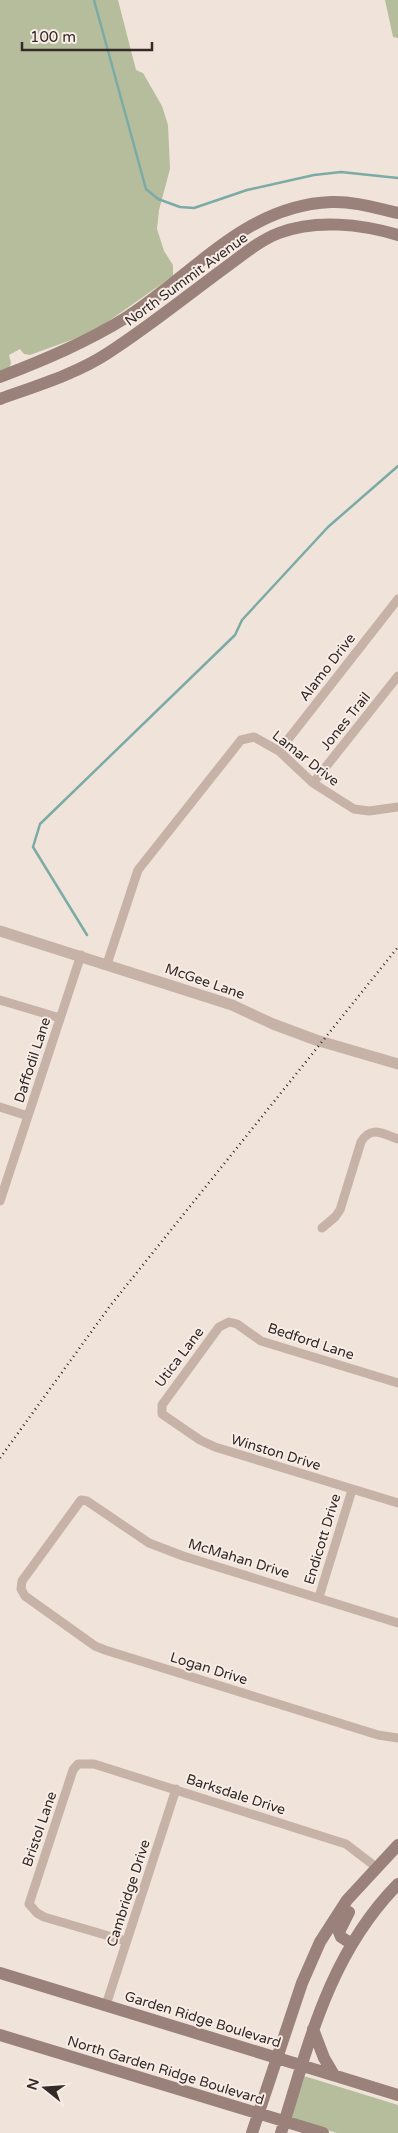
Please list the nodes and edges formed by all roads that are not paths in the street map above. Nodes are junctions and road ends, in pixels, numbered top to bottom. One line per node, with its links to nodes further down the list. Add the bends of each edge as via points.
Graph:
1 (398, 212): 3 (main road, North Summit Avenue, via 361,204 299,205 263,218)
2 (398, 235): 4 (main road, North Summit Avenue, via 355,225 302,227 278,233 250,249)
3 (188, 270): 4 (main road); 5 (main road, North Summit Avenue, via 127,317 71,348)
4 (200, 286): 7 (main road, North Summit Avenue, via 107,354)
5 (20, 369): 6 (main road, North Summit Avenue); 7 (main road)
6 (0, 377)
7 (26, 390): 8 (main road, North Summit Avenue)
8 (0, 399)
9 (398, 599): 11 (street, Alamo Drive)
10 (398, 676): 12 (street, Jones Trail)
11 (279, 751): 12 (street, Lamar Drive); 16 (street, Lamar Drive, via 254,737 241,740 138,870)
12 (313, 783): 13 (street, Lamar Drive, via 354,809 369,811)
13 (398, 807)
14 (0, 932): 15 (street, McGee Lane)
15 (81, 956): 16 (street, McGee Lane); 18 (street, Daffodil Lane)
16 (107, 964): 19 (street, McGee Lane, via 232,1005 316,1040)
17 (0, 1000): 18 (street)
18 (60, 1018): 21 (street, Daffodil Lane)
19 (398, 1064)
20 (0, 1107): 21 (street)
21 (28, 1116): 23 (street, Daffodil Lane)
22 (398, 1139): 24 (street, via 373,1132 365,1134 340,1210)
23 (0, 1201)
24 (322, 1228)
25 (220, 1327): 26 (street, Bedford Lane, via 229,1322 236,1324 261,1341); 27 (street, Utica Lane)
26 (398, 1383)
27 (162, 1405): 28 (street, Winston Drive, via 162,1414 215,1447)
28 (352, 1490): 29 (street, Winston Drive); 31 (street, Endicott Drive)
29 (398, 1503)
30 (25, 1596): 31 (street, McMahan Drive, via 20,1589 22,1581 81,1500 93,1504 149,1542 183,1556); 33 (street, Logan Drive, via 105,1650 378,1735)
31 (319, 1597): 32 (street, McMahan Drive)
32 (398, 1622)
33 (398, 1738)
34 (80, 1764): 35 (street, Barksdale Drive, via 94,1764); 40 (street, Bristol Lane, via 73,1770 32,1890 30,1906 44,1917)
35 (176, 1789): 37 (street, Barksdale Drive, via 346,1844); 40 (street, Cambridge Drive)
36 (398, 1845): 37 (main road)
37 (376, 1867): 38 (main road)
38 (362, 1882): 41 (main road, via 359,1897 340,1927 341,1937); 46 (main road, via 320,1942 302,1983)
39 (398, 1884): 41 (main road, via 370,1916)
40 (126, 1942): 43 (street, Cambridge Drive)
41 (352, 1944): 44 (main road, via 327,1991)
42 (0, 1973): 43 (main road, Garden Ridge Boulevard)
43 (106, 2005): 46 (main road, Garden Ridge Boulevard)
44 (313, 2029): 47 (main road); 48 (main road)
45 (0, 2035): 50 (main road, North Garden Ridge Boulevard)
46 (277, 2058): 47 (main road, Garden Ridge Boulevard); 50 (main road)
47 (302, 2066): 48 (main road, Garden Ridge Boulevard); 51 (main road)
48 (334, 2075): 49 (main road, Garden Ridge Boulevard)
49 (398, 2095)
50 (258, 2113): 51 (main road, North Garden Ridge Boulevard); 52 (main road)
51 (282, 2127): 53 (main road, North Garden Ridge Boulevard)
52 (252, 2133)
53 (323, 2133)

